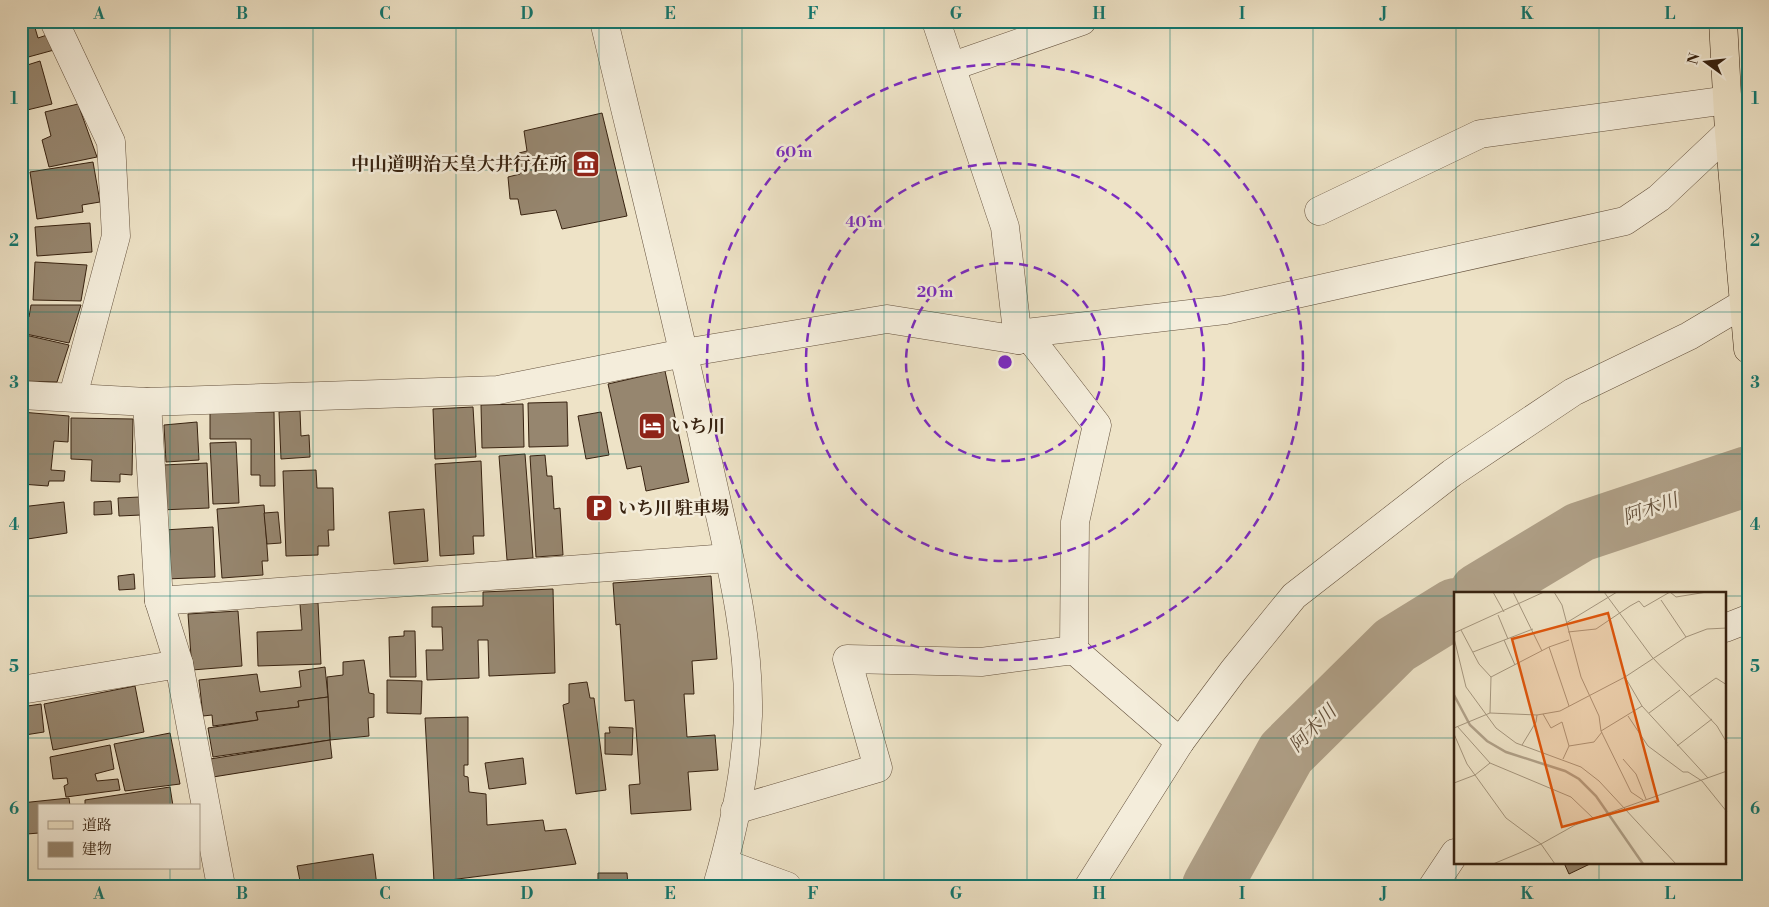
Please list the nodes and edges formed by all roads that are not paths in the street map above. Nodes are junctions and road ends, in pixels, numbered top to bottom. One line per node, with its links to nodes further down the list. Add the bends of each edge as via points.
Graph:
1 (54, 21): 15 (street, via 111,142 116,236)
2 (604, 21): 13 (street)
3 (936, 21): 6 (street)
4 (1082, 21): 6 (street)
5 (1723, 21): 7 (main road)
6 (952, 66): 11 (street, via 1005,227)
7 (1728, 100): 8 (main road); 9 (street, via 1480,134)
8 (1729, 132): 10 (main road); 11 (street, via 1659,198 1625,220 1225,310)
9 (1319, 211)
10 (1745, 302): 12 (main road); 24 (street, via 1689,336 1573,392 1452,472 1294,596 1233,670)
11 (1022, 337): 13 (street, via 887,319); 21 (street, via 1097,425 1075,522)
12 (1748, 349)
13 (684, 353): 16 (street, via 498,390); 17 (street)
14 (21, 395): 15 (street)
15 (73, 396): 16 (street)
16 (147, 402): 18 (street)
17 (728, 558): 18 (street); 25 (street, via 745,649 748,716)
18 (160, 601): 22 (street)
19 (1748, 619): 20 (street)
20 (1726, 628)
21 (1074, 650): 24 (street); 25 (street, via 981,662 847,659 878,768)
22 (178, 664): 23 (street); 28 (street)
23 (21, 690)
24 (1180, 742): 30 (street)
25 (735, 810): 27 (street)
26 (1454, 855): 31 (street)
27 (720, 874): 29 (street)
28 (221, 886)
29 (786, 886)
30 (1089, 886)
31 (1433, 886)

